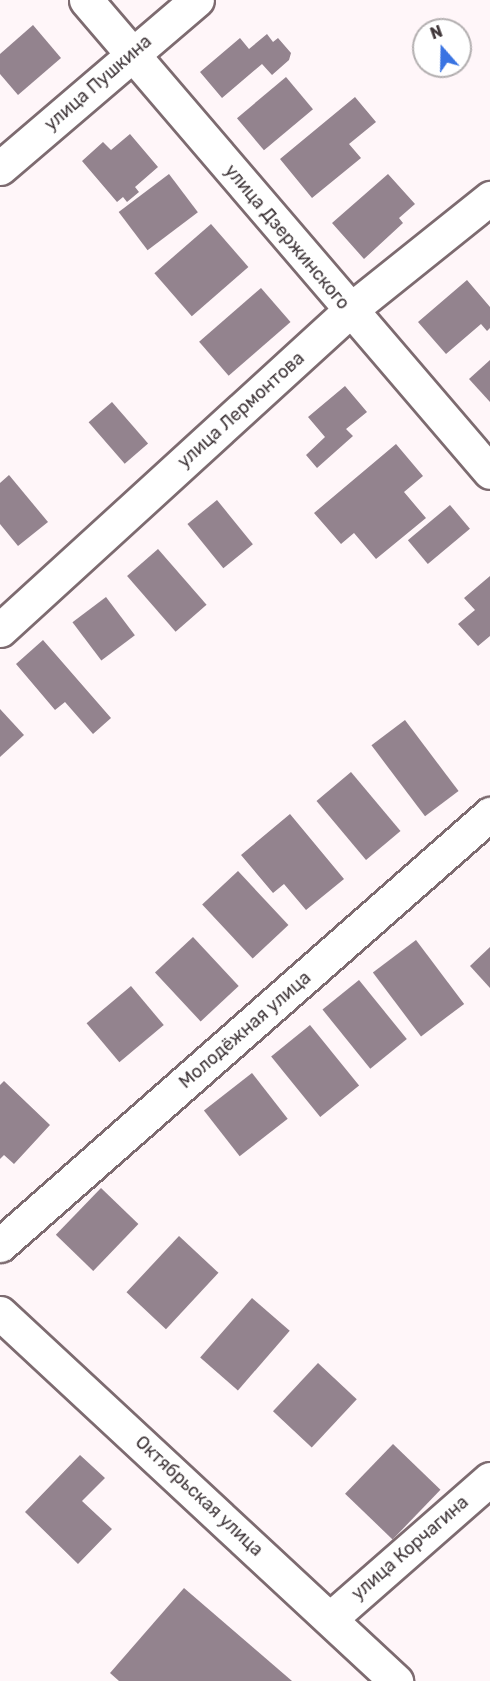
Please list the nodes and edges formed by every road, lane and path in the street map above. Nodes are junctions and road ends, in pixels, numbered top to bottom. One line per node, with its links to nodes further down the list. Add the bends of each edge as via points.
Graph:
1 (86, 0): 3 (street, улица Дзержинского)
2 (197, 0): 3 (street, улица Пушкина)
3 (131, 52): 4 (street, улица Пушкина); 6 (street, улица Дзержинского)
4 (0, 168)
5 (490, 198): 6 (street, улица Лермонтова)
6 (349, 311): 7 (street, улица Дзержинского); 8 (street, улица Лермонтова)
7 (490, 472)
8 (0, 630)
9 (490, 814): 10 (street, Молодёжная улица)
10 (0, 1245)
11 (0, 1312): 13 (street, Октябрьская улица)
12 (490, 1479): 13 (street, улица Корчагина)
13 (331, 1618): 14 (street, Октябрьская улица)
14 (396, 1681)

